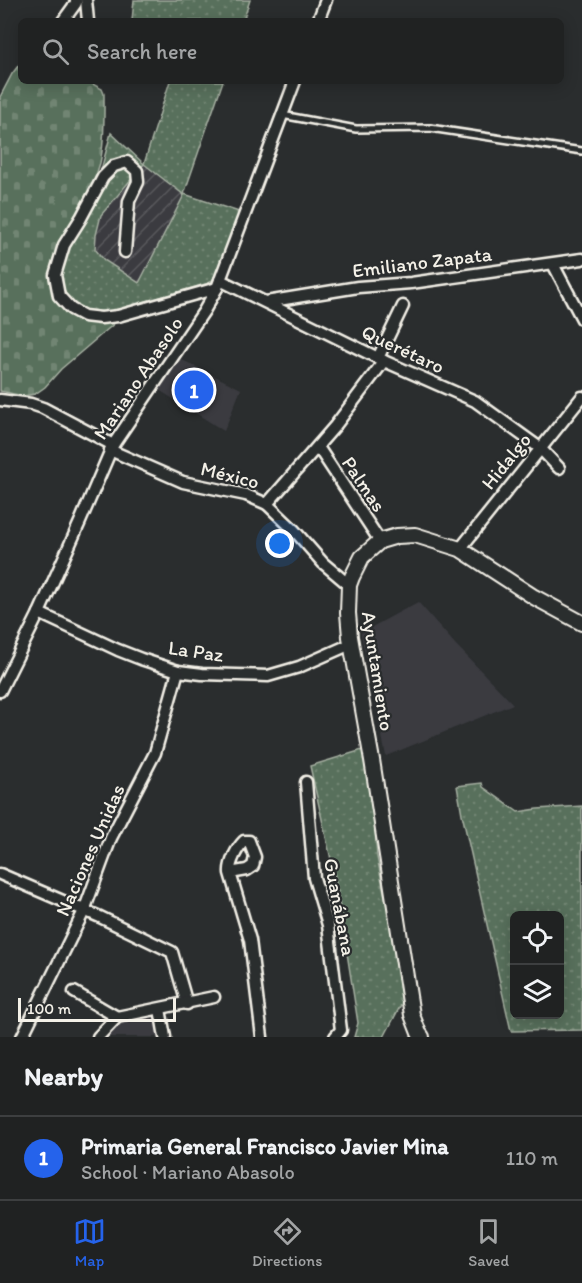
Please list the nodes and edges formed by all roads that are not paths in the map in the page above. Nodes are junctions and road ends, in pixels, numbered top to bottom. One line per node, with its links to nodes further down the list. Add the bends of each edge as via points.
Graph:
1 (326, 0): 5 (street)
2 (81, 2): 3 (street); 4 (street)
3 (66, 18)
4 (87, 18)
5 (319, 18)
6 (294, 84): 7 (street, Mariano Abasolo)
7 (282, 115): 8 (lane, via 356,129 430,128); 12 (street, Mariano Abasolo)
8 (582, 151)
9 (125, 252): 12 (street, via 129,201 138,182 136,171 127,162 114,166 103,177 64,245 55,275 59,296 70,309 101,318)
10 (582, 259): 11 (street, Emiliano Zapata)
11 (553, 264): 13 (street, Emiliano Zapata); 15 (street)
12 (218, 284): 13 (street, Querétaro); 19 (street, Mariano Abasolo)
13 (266, 302): 16 (street, Querétaro)
14 (403, 306): 16 (street)
15 (582, 319)
16 (381, 359): 20 (street); 21 (street, Querétaro, via 475,401)
17 (582, 397): 21 (street, Hidalgo)
18 (0, 400): 19 (street, México, via 43,408)
19 (112, 447): 23 (street, México, via 183,482 246,495); 27 (street, Mariano Abasolo)
20 (318, 447): 23 (street); 24 (street, Palmas)
21 (540, 448): 22 (street, Querétaro); 25 (street, Hidalgo)
22 (560, 468)
23 (267, 504): 26 (street, México)
24 (380, 541): 25 (street, via 415,535); 26 (street, Ayuntamiento, via 362,557)
25 (460, 549): 28 (street)
26 (349, 585): 29 (street, Ayuntamiento)
27 (39, 613): 30 (street, La Paz, via 118,650); 31 (street, Mariano Abasolo)
28 (582, 623)
29 (351, 644): 30 (street, La Paz, via 268,676); 46 (street, Ayuntamiento, via 412,1015)
30 (178, 671): 35 (street, Naciones Unidas, via 155,753 111,838)
31 (0, 691)
32 (306, 782): 45 (street, Guanábana, via 314,878 328,925 341,1030)
33 (230, 873): 44 (street, via 250,940)
34 (0, 874): 35 (street)
35 (84, 911): 38 (street, via 172,952); 41 (street, Naciones Unidas)
36 (74, 992): 40 (street)
37 (214, 997): 38 (street)
38 (187, 1004): 39 (street)
39 (160, 1009): 40 (street); 43 (street)
40 (117, 1017): 42 (street)
41 (22, 1037)
42 (98, 1037)
43 (165, 1037)
44 (262, 1037)
45 (335, 1037)
46 (422, 1037)

